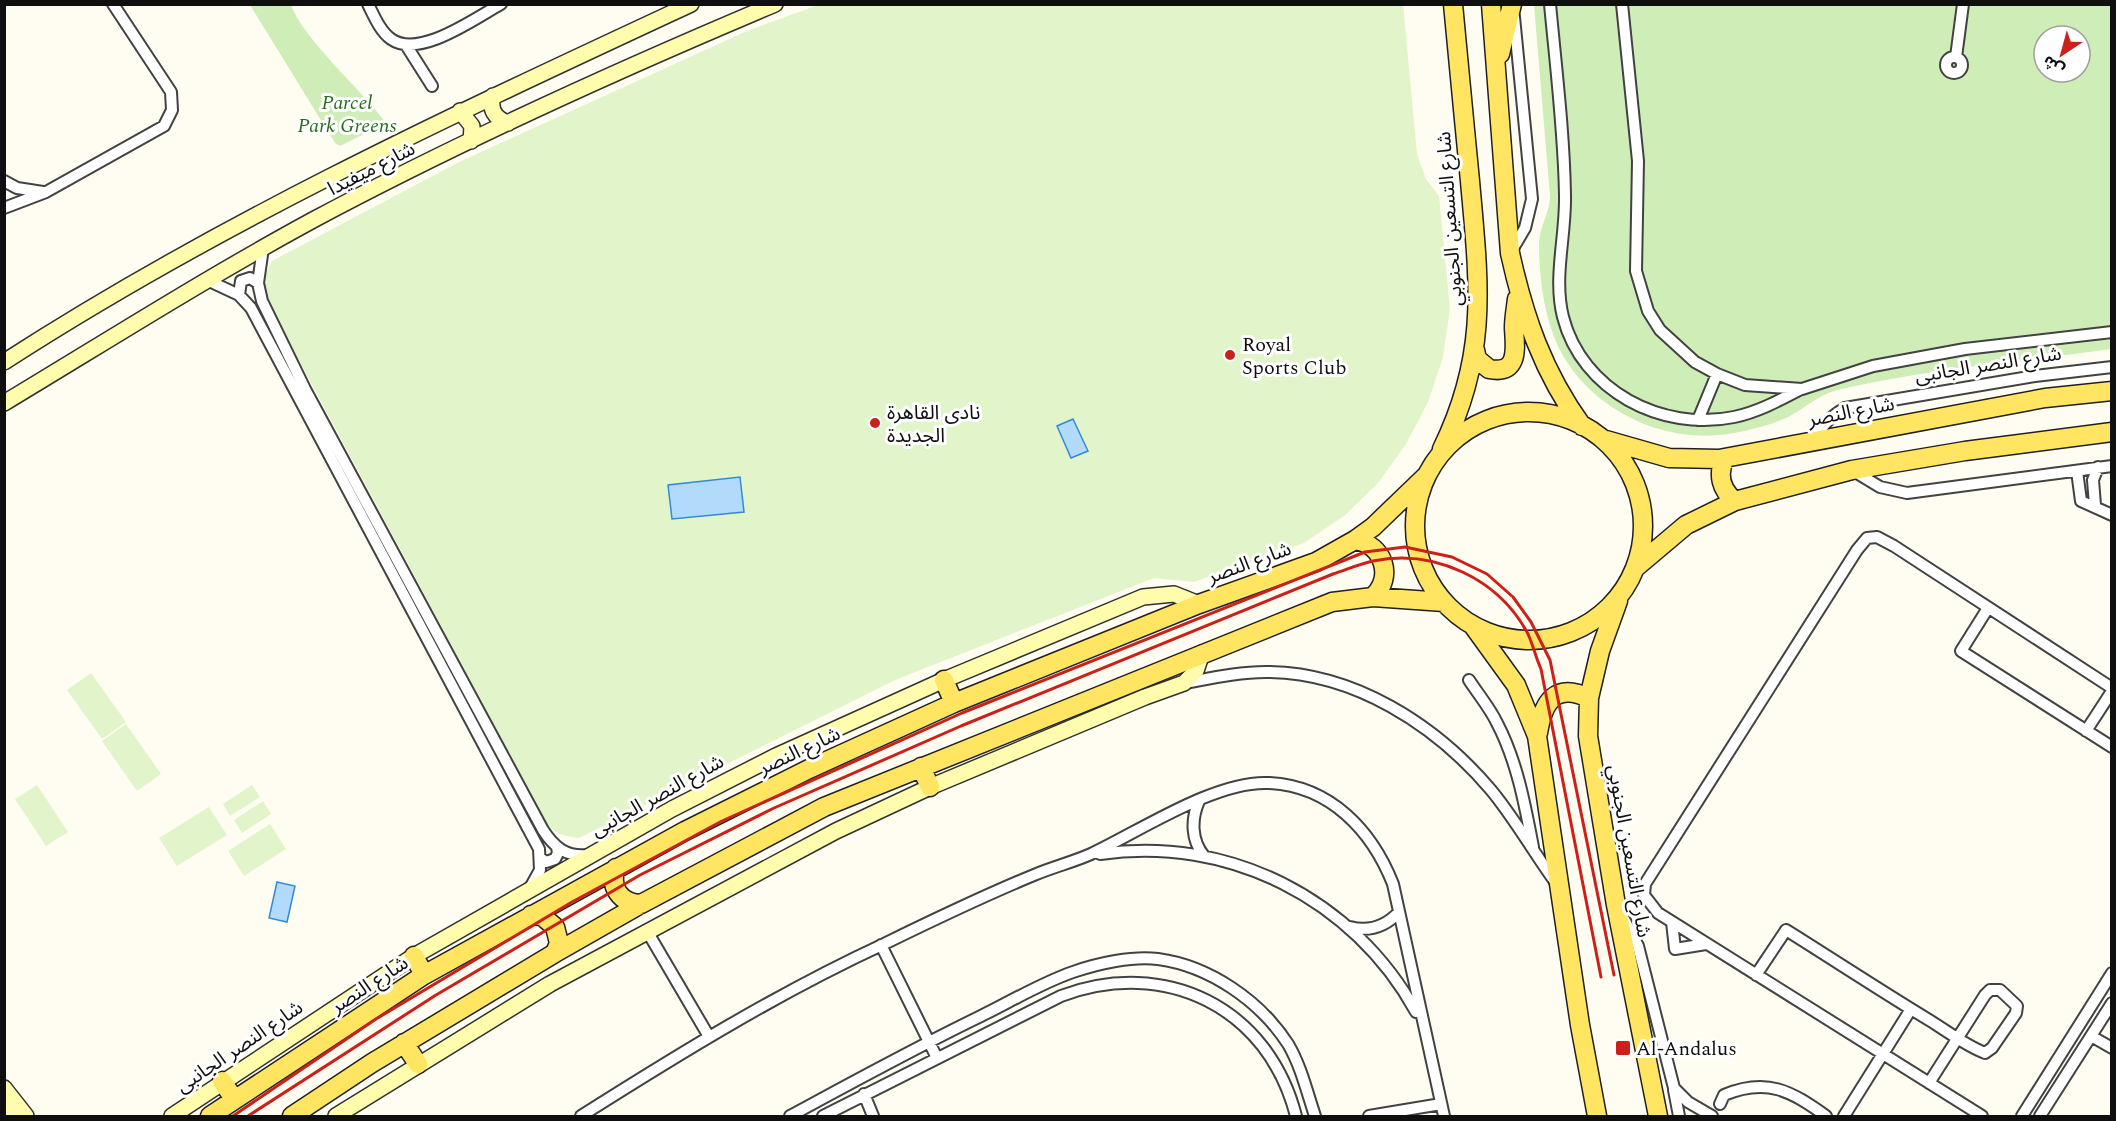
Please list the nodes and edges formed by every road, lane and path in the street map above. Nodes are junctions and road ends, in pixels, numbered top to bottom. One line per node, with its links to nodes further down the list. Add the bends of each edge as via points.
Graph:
1 (113, 4): 21 (street, via 171,92 172,110 164,126)
2 (368, 4): 12 (street, via 387,35)
3 (501, 4): 12 (street, via 425,44)
4 (691, 4): 16 (street, شارع ميفيدا)
5 (774, 4): 18 (street, شارع ميفيدا)
6 (1454, 4): 30 (main road, شارع التسعين الجنوبي, via 1479,287)
7 (1491, 4): 14 (main road)
8 (1513, 4): 14 (main road); 24 (street, via 1532,199 1525,228)
9 (1550, 4): 37 (street, via 1565,182 1558,283 1563,318 1581,359 1608,387 1653,413)
10 (1622, 4): 33 (street, via 1638,160 1635,250 1641,291 1648,310 1671,343)
11 (1963, 4): 13 (street)
12 (405, 45): 15 (street)
13 (1956, 57)
14 (1495, 70): 24 (main road)
15 (432, 86)
16 (493, 96): 17 (street, شارع ميفيدا); 18 (street, via 492,111)
17 (460, 111): 19 (street, via 470,122); 31 (street, شارع ميفيدا, via 196,248)
18 (508, 123): 19 (street, شارع ميفيدا)
19 (471, 141): 23 (street, شارع ميفيدا)
20 (4, 181): 21 (street, via 24,190)
21 (46, 192): 22 (street)
22 (4, 208)
23 (263, 248): 25 (street, شارع ميفيدا); 26 (street)
24 (1510, 253): 27 (main road)
25 (207, 280): 28 (street); 36 (street, شارع ميفيدا)
26 (258, 283): 28 (street, via 250,278 241,280); 72 (street, via 262,301 305,389 543,830)
27 (1518, 292): 30 (main road, via 1514,321 1516,353 1512,362 1504,368 1489,369 1477,359); 38 (main road, via 1546,369)
28 (239, 296): 77 (street, via 251,308 303,404 539,849)
29 (2112, 332): 34 (street, via 1873,366)
30 (1474, 350): 44 (main road, شارع التسعين الجنوبي, via 1460,406)
31 (4, 362)
32 (2112, 367): 41 (street, شارع النصر الجانبى, via 1845,408 1827,421)
33 (1717, 374): 34 (street, via 1745,385); 37 (street)
34 (1802, 389): 37 (street, via 1747,414)
35 (2112, 391): 41 (main road, شارع النصر, via 2045,398)
36 (4, 403)
37 (1698, 420)
38 (1582, 426): 40 (main road); 44 (main road, شارع النصر, via 1536,412 1495,417 1465,432)
39 (2112, 432): 46 (main road)
40 (1600, 438): 42 (main road, شارع النصر, via 1670,458); 52 (main road, via 1631,476 1640,501 1642,535)
41 (1815, 440): 42 (main road, شارع النصر)
42 (1725, 458): 48 (main road, via 1721,482)
43 (2112, 466): 45 (street)
44 (1431, 467): 51 (main road, شارع النصر); 55 (main road, شارع التسعين الجنوبي, via 1418,499 1415,525 1418,551 1432,586)
45 (2098, 467): 47 (street); 49 (street, via 2093,480)
46 (1852, 470): 47 (street, via 1880,487 1907,493); 48 (main road)
47 (2077, 471): 49 (street, via 2079,498)
48 (1736, 501): 52 (main road, via 1686,525)
49 (2095, 505): 50 (street)
50 (2112, 515)
51 (1355, 540): 54 (main road, via 1373,548 1383,563 1384,582); 56 (main road, شارع النصر, via 1316,562)
52 (1635, 568): 53 (main road)
53 (1620, 595): 58 (main road, via 1582,627 1548,638 1509,638); 64 (main road, شارع التسعين الجنوبي, via 1600,651)
54 (1373, 597): 55 (main road); 59 (main road, via 1332,602)
55 (1444, 602): 58 (main road, شارع التسعين الجنوبي)
56 (1199, 604): 60 (street, شارع النصر الجانبى, via 1174,594 1143,597); 65 (main road, شارع النصر)
57 (1988, 608): 63 (street); 66 (street, via 1960,651); 85 (street, via 1884,540 1873,537 1862,543 1645,884 1648,903)
58 (1471, 624): 67 (main road, via 1524,699)
59 (1202, 653): 62 (street, via 1196,671); 69 (main road)
60 (944, 680): 65 (main road); 74 (street, شارع النصر الجانبى, via 776,756)
61 (1469, 680): 73 (street, via 1497,722 1514,764)
62 (1184, 683): 70 (street); 73 (street, via 1238,674 1298,674 1389,706 1446,743 1469,766 1492,791)
63 (2112, 690): 66 (street)
64 (1589, 698): 67 (main road, via 1570,692 1553,696 1543,711); 82 (main road, شارع التسعين الجنوبي, via 1590,753)
65 (954, 703): 78 (main road, شارع النصر, via 809,770)
66 (2086, 731): 68 (street)
67 (1537, 736): 79 (main road)
68 (2112, 747)
69 (921, 767): 70 (main road); 81 (main road, via 824,807)
70 (930, 787): 87 (street, via 836,831)
71 (1199, 801): 75 (street); 76 (street, via 1194,830); 83 (street, via 1244,784 1294,787 1318,796 1343,811 1365,832 1382,857)
72 (557, 847): 74 (street, via 567,853); 77 (street, via 558,854 552,861)
73 (1534, 853): 79 (street)
74 (591, 855): 80 (street, شارع النصر الجانبى)
75 (1089, 855): 76 (street, via 1147,850); 89 (street, via 1035,874)
76 (1204, 856): 86 (street, via 1275,879 1324,907)
77 (540, 858): 80 (street, via 540,870)
78 (616, 868): 81 (main road, via 614,883 618,893 625,900); 84 (main road, شارع النصر)
79 (1560, 889): 132 (main road, via 1584,1055)
80 (529, 891): 91 (street, شارع النصر الجانبى)
81 (640, 904): 90 (main road)
82 (1616, 905): 111 (street, via 1638,946); 133 (main road, شارع التسعين الجنوبي)
83 (1399, 912): 86 (street, via 1373,928); 97 (street)
84 (531, 915): 90 (main road, via 542,916 555,927 559,943); 93 (main road, شارع النصر)
85 (1672, 922): 88 (street); 88 (street, via 1675,949)
86 (1349, 927): 97 (street, via 1391,971)
87 (646, 931): 98 (street); 106 (street)
88 (1706, 944): 94 (street)
89 (881, 945): 98 (street); 101 (street)
90 (555, 953): 102 (main road)
91 (414, 956): 93 (main road); 109 (street, شارع النصر الجانبى)
92 (2112, 973): 107 (street)
93 (424, 975): 114 (main road, شارع النصر)
94 (1756, 975): 96 (street, via 1786,930); 104 (street)
95 (2112, 1003): 99 (street)
96 (1911, 1009): 100 (street); 104 (street)
97 (1422, 1022): 115 (street)
98 (708, 1035): 124 (street)
99 (2091, 1036): 103 (street); 108 (street)
100 (1958, 1038): 100 (street, via 1988,1052 2016,1013 2016,1003 2000,990 1990,990); 110 (street)
101 (928, 1041): 105 (street); 125 (street); 129 (street, via 1072,972 1131,959 1158,959 1218,979 1254,1005 1288,1044)
102 (404, 1043): 106 (main road); 122 (main road)
103 (2112, 1048)
104 (1883, 1054): 110 (street); 137 (street)
105 (937, 1058): 113 (street); 128 (street, via 1078,989 1116,982 1160,984 1203,998 1251,1032 1284,1079)
106 (418, 1064): 123 (street)
107 (2052, 1069): 108 (street); 139 (street)
108 (2065, 1077): 140 (street)
109 (222, 1081): 114 (main road); 120 (street, شارع النصر الجانبى)
110 (1929, 1083): 138 (street)
111 (1674, 1088): 134 (street); 135 (street)
112 (4, 1089): 119 (street)
113 (864, 1094): 126 (street); 127 (street)
114 (234, 1099): 121 (main road, شارع النصر)
115 (1441, 1104): 130 (street); 131 (street)
116 (1720, 1104): 136 (street, via 1724,1095 1731,1092 1778,1087)
117 (4, 1109): 118 (street)
118 (10, 1116)
119 (26, 1116)
120 (172, 1116)
121 (210, 1116)
122 (292, 1116)
123 (336, 1116)
124 (580, 1116)
125 (790, 1116)
126 (823, 1116)
127 (873, 1116)
128 (1296, 1116)
129 (1315, 1116)
130 (1369, 1116)
131 (1444, 1116)
132 (1597, 1116)
133 (1658, 1116)
134 (1679, 1116)
135 (1712, 1116)
136 (1826, 1116)
137 (1844, 1116)
138 (1982, 1116)
139 (2022, 1116)
140 (2040, 1116)

